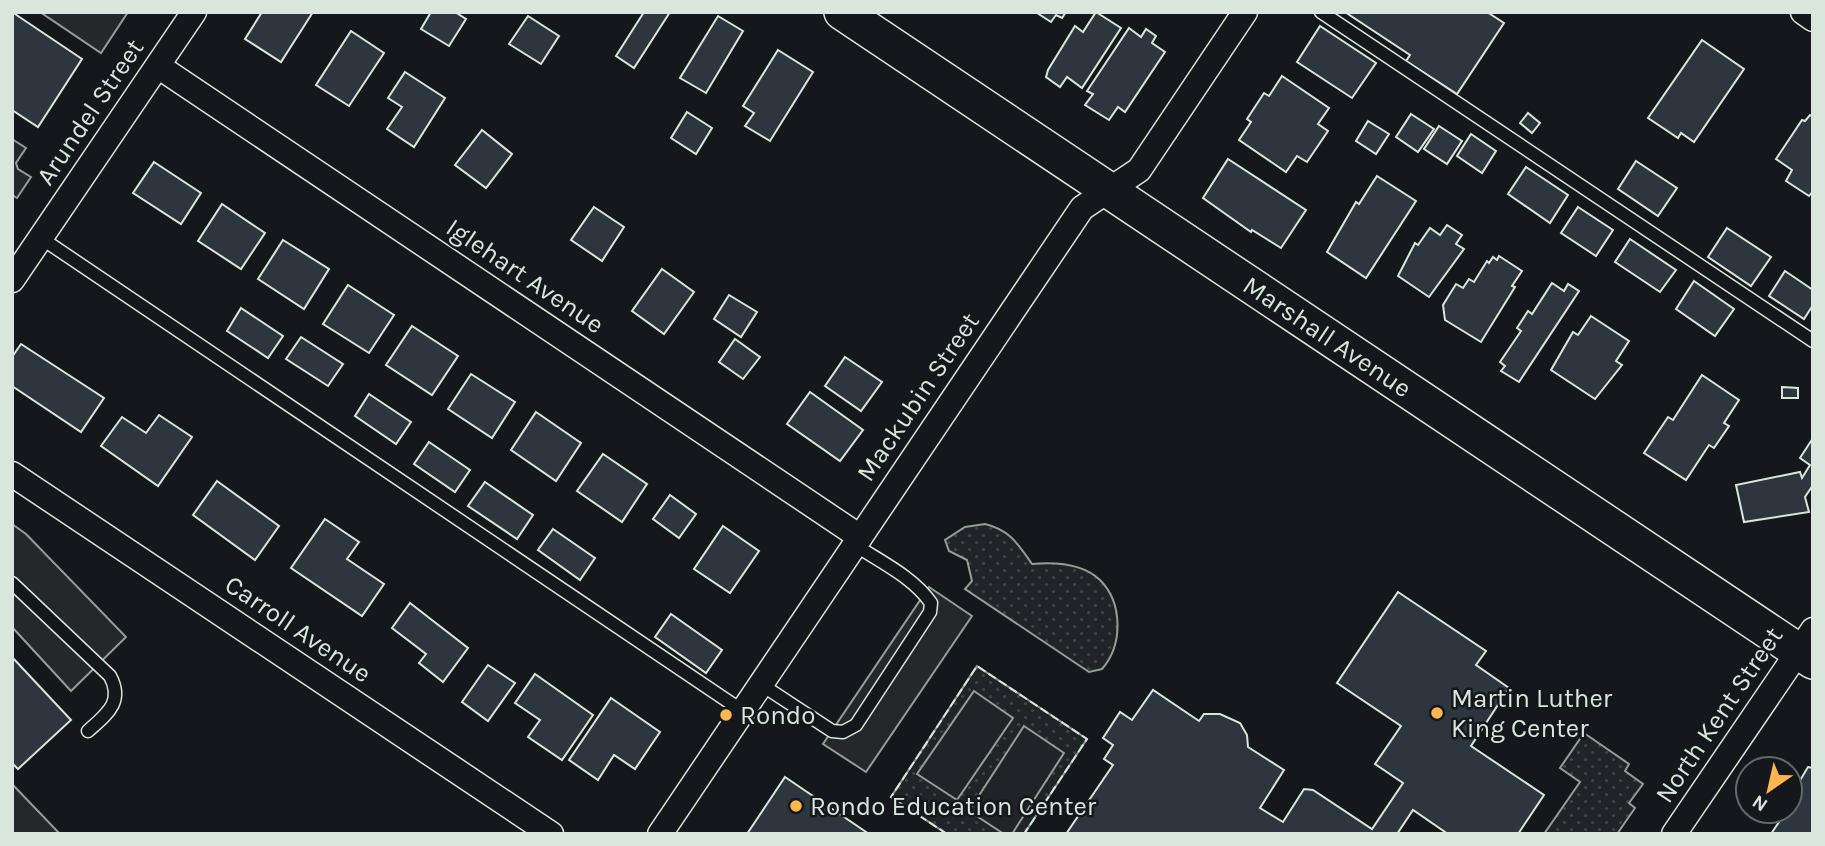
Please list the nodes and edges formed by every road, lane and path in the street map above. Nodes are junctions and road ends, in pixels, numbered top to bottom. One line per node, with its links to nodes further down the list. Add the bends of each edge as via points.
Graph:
1 (194, 12): 7 (street, Arundel Street)
2 (842, 12): 8 (street, Marshall Avenue)
3 (1245, 12): 8 (street, Mackubin Street, via 1139,170)
4 (1321, 12): 11 (lane)
5 (1803, 12): 6 (street)
6 (1813, 19)
7 (158, 66): 9 (street, Arundel Street); 13 (street, Iglehart Avenue)
8 (1107, 191): 13 (street, Mackubin Street, via 1082,208); 15 (street, Marshall Avenue)
9 (41, 238): 10 (street, Arundel Street); 17 (lane)
10 (12, 280)
11 (1813, 341)
12 (12, 474): 19 (street, Carroll Avenue)
13 (857, 541): 16 (street, Mackubin Street); 16 (lane, via 931,603 930,612 856,725 843,732 832,731)
14 (12, 583): 18 (lane, via 110,676 116,687 112,709)
15 (1808, 647): 21 (street, North Kent Street)
16 (759, 682): 17 (street, Mackubin Street)
17 (741, 710): 20 (street, Mackubin Street)
18 (88, 731)
19 (551, 834)
20 (660, 834)
21 (1674, 834)

